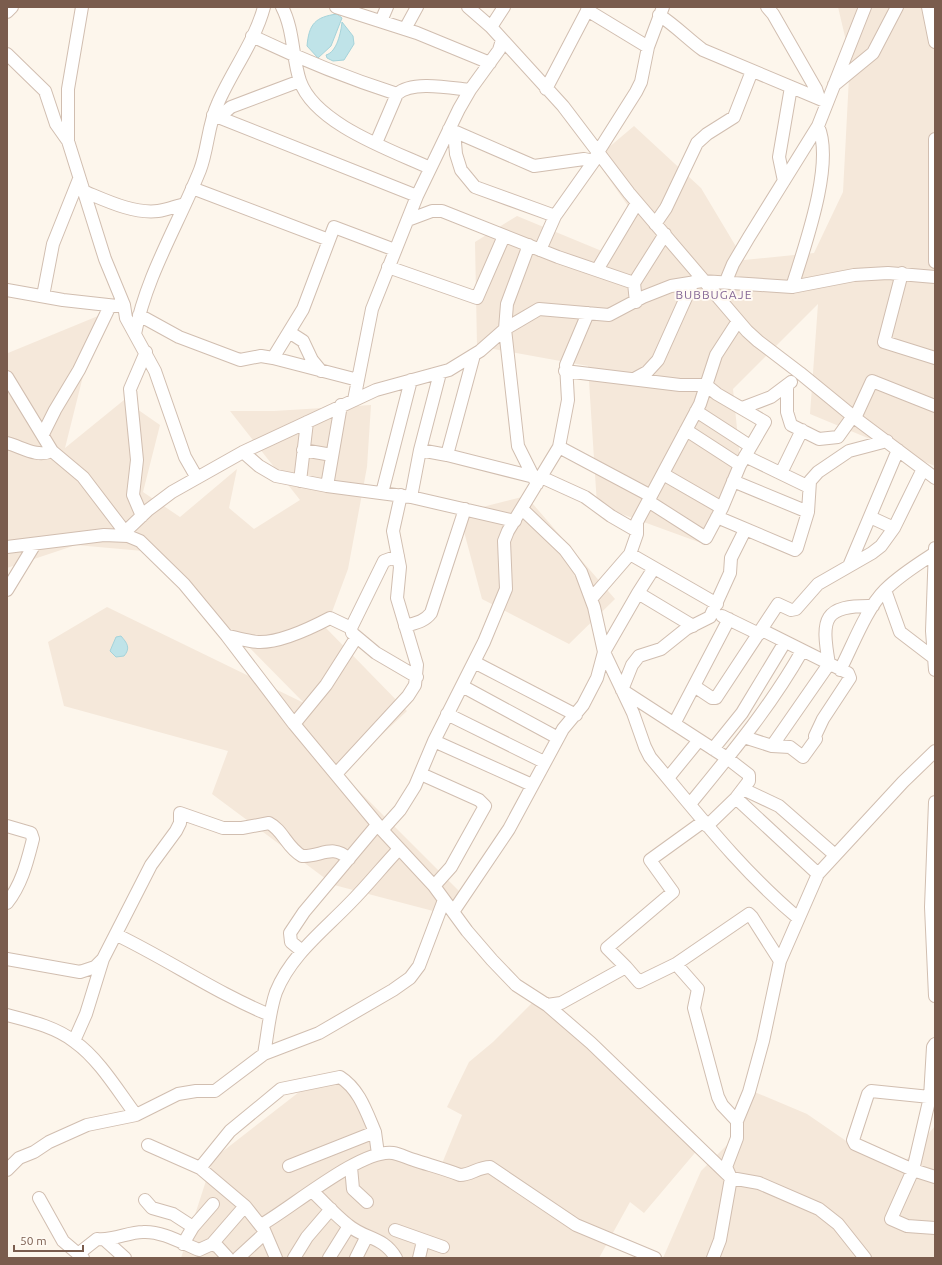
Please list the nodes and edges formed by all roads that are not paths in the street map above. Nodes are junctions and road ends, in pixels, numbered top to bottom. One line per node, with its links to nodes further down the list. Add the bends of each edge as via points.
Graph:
1 (12, 7): 16 (street)
2 (82, 7): 39 (street, via 68,89)
3 (264, 7): 20 (street)
4 (282, 7): 24 (street)
5 (336, 7): 17 (street)
6 (387, 7): 17 (street)
7 (417, 7): 19 (street)
8 (468, 7): 18 (street)
9 (504, 7): 18 (street)
10 (767, 7): 34 (street)
11 (865, 7): 29 (street)
12 (897, 7): 29 (street, via 873,52)
13 (928, 7): 22 (street)
14 (588, 9): 23 (street); 31 (street)
15 (661, 11): 23 (street); 27 (street, via 687,38 703,50)
16 (7, 12)
17 (381, 21): 19 (street)
18 (491, 27): 21 (street)
19 (405, 29): 26 (street)
20 (252, 36): 24 (street); 35 (street)
21 (502, 40): 26 (street); 31 (street)
22 (935, 42)
23 (648, 47): 41 (street, via 641,82)
24 (295, 56): 28 (street); 33 (street, via 364,84)
25 (8, 59): 39 (street, via 45,91 56,124)
26 (490, 63): 32 (street)
27 (752, 71): 30 (street); 52 (street, via 734,117 696,143 666,208)
28 (300, 81): 35 (street, via 231,107); 40 (street, via 314,104 322,111 344,128)
29 (834, 85): 34 (street)
30 (791, 87): 34 (street); 44 (street, via 779,157)
31 (546, 89): 41 (street, via 563,106)
32 (470, 90): 33 (street, via 422,87 406,89); 37 (street)
33 (397, 94): 40 (street)
34 (823, 100): 36 (street)
35 (216, 116): 45 (street); 47 (street)
36 (818, 126): 44 (street); 67 (street, via 824,142 817,206)
37 (452, 130): 41 (street, via 534,166); 42 (street); 50 (street, via 461,170 474,187)
38 (935, 139): 55 (street)
39 (68, 141): 43 (street)
40 (376, 143): 42 (street)
41 (596, 157): 48 (street); 50 (street)
42 (430, 168): 47 (street)
43 (79, 179): 46 (street); 69 (street, via 53,244)
44 (784, 181): 65 (street, via 733,264)
45 (192, 188): 49 (street); 56 (street)
46 (83, 191): 49 (street, via 127,208 157,212); 71 (street, via 106,259)
47 (417, 196): 51 (street)
48 (638, 203): 52 (street); 61 (street)
49 (185, 204): 73 (street, via 155,269)
50 (556, 216): 57 (street)
51 (408, 220): 54 (street, via 432,211 442,211); 58 (street)
52 (655, 224): 53 (street)
53 (664, 234): 64 (street); 66 (street)
54 (504, 236): 57 (street); 60 (street, via 477,298)
55 (935, 238): 59 (street)
56 (329, 240): 58 (street, via 335,227); 76 (street, via 306,303)
57 (534, 247): 61 (street); 75 (street, via 507,304)
58 (395, 250): 60 (street)
59 (935, 262)
60 (388, 267): 88 (street, via 372,309)
61 (598, 270): 66 (street)
62 (902, 273): 63 (street); 67 (street, via 854,275); 81 (street, via 884,342)
63 (935, 277)
64 (698, 281): 65 (street); 70 (street, via 671,286); 74 (street); 87 (street, via 658,360 647,372)
65 (726, 281): 67 (street)
66 (634, 283): 70 (street)
67 (792, 287)
68 (7, 290): 69 (street)
69 (43, 296): 71 (street)
70 (636, 302): 72 (street, via 609,314)
71 (118, 306): 77 (street); 101 (street, via 109,308 79,370 54,410)
72 (588, 313): 75 (street, via 539,309); 83 (street)
73 (139, 315): 77 (street); 80 (street, via 179,337 240,360 261,356)
74 (738, 321): 85 (street, via 758,342); 90 (street, via 716,355)
75 (505, 329): 79 (street); 118 (street, via 518,446)
76 (289, 332): 80 (street); 82 (street, via 303,341 312,360)
77 (135, 334): 78 (street)
78 (146, 352): 116 (street, via 185,457); 130 (street, via 130,389 137,460 133,495)
79 (474, 356): 84 (street); 111 (street)
80 (273, 358): 82 (street)
81 (935, 358)
82 (321, 371): 88 (street)
83 (565, 371): 87 (street); 104 (street, via 568,400)
84 (440, 373): 89 (street); 106 (street)
85 (800, 373): 91 (street); 97 (street)
86 (7, 377): 101 (street)
87 (636, 378): 90 (street, via 680,385)
88 (358, 380): 92 (street)
89 (411, 380): 92 (street, via 376,390); 123 (street)
90 (706, 385): 95 (street); 96 (street)
91 (787, 385): 95 (street, via 771,397); 100 (street, via 788,420 791,425)
92 (354, 400): 93 (street)
93 (341, 405): 98 (street); 110 (street)
94 (935, 406): 97 (street, via 872,381)
95 (742, 408): 112 (street, via 766,424)
96 (696, 411): 99 (street); 112 (street)
97 (854, 417): 100 (street, via 834,439 819,439); 102 (street)
98 (307, 422): 105 (street); 109 (street)
99 (686, 430): 112 (street); 115 (street)
100 (802, 430): 114 (street)
101 (43, 434): 108 (street)
102 (887, 442): 107 (street); 122 (street, via 849,452 818,472)
103 (7, 443): 108 (street, via 38,454)
104 (558, 447): 118 (street); 125 (street)
105 (303, 450): 110 (street); 119 (street)
106 (420, 450): 111 (street); 124 (street)
107 (898, 450): 113 (street); 131 (street)
108 (52, 451): 136 (street, via 83,477)
109 (243, 452): 116 (street); 119 (street, via 276,476)
110 (332, 455): 121 (street)
111 (447, 455): 118 (street)
112 (745, 456): 114 (street); 120 (street)
113 (923, 469): 117 (street); 133 (street)
114 (781, 473): 122 (street)
115 (663, 474): 125 (street); 129 (street)
116 (197, 478): 130 (street, via 172,492)
117 (935, 478)
118 (537, 479): 127 (street); 135 (street, via 585,497)
119 (300, 481): 121 (street)
120 (733, 481): 128 (street); 129 (street)
121 (327, 486): 123 (street)
122 (809, 486): 128 (street)
123 (382, 493): 124 (street)
124 (406, 496): 126 (street); 142 (street, via 393,531)
125 (650, 498): 129 (street, via 704,538); 135 (street, via 637,522)
126 (465, 509): 132 (street); 152 (street, via 431,613 420,622)
127 (522, 509): 132 (street); 148 (street, via 565,550 581,572)
128 (808, 512): 134 (street, via 795,550)
129 (719, 513): 134 (street)
130 (142, 516): 136 (street)
131 (870, 516): 133 (street); 143 (street)
132 (515, 521): 161 (street, via 504,541 506,589)
133 (894, 528): 143 (street, via 881,546)
134 (745, 530): 150 (street, via 731,558 730,573)
135 (637, 531): 141 (street)
136 (122, 533): 137 (street); 156 (street, via 140,541 184,584)
137 (35, 544): 138 (street); 145 (street)
138 (7, 547)
139 (935, 548): 140 (street)
140 (935, 553): 146 (street); 160 (street, via 932,631)
141 (630, 554): 144 (street); 148 (street)
142 (398, 556): 152 (street, via 400,575 397,598); 155 (street, via 384,561)
143 (849, 566): 154 (street, via 818,584 796,609 791,610 778,604)
144 (654, 568): 147 (street); 150 (street)
145 (7, 590)
146 (885, 590): 149 (street); 160 (street, via 900,632)
147 (638, 593): 153 (street); 159 (street)
148 (591, 599): 159 (street)
149 (873, 606): 162 (street); 162 (street, via 839,608 828,619 826,649)
150 (716, 608): 151 (street); 153 (street, via 710,617)
151 (729, 619): 154 (street); 166 (street)
152 (406, 626): 164 (street, via 417,665)
153 (693, 626): 167 (street, via 661,649 639,656 632,665)
154 (760, 632): 157 (street); 166 (street, via 716,698)
155 (354, 633): 156 (street, via 330,618 314,627 260,642); 164 (street, via 376,653); 170 (street, via 326,685)
156 (227, 636): 170 (street)
157 (785, 642): 158 (street); 177 (street, via 742,713)
158 (802, 651): 162 (street); 172 (street, via 787,677)
159 (604, 652): 167 (street); 169 (street, via 593,688)
160 (934, 658): 163 (street)
161 (474, 662): 165 (street); 169 (street)
162 (834, 667): 176 (street); 176 (street, via 848,673 850,678 823,719 814,736 816,739 803,757 790,747)
163 (935, 670)
164 (417, 677): 181 (street, via 408,696)
165 (462, 686): 168 (street); 173 (street)
166 (694, 686): 171 (street)
167 (622, 690): 171 (street); 183 (street, via 645,747)
168 (447, 714): 175 (street); 180 (street)
169 (576, 715): 173 (street, via 563,728)
170 (294, 724): 181 (street)
171 (674, 724): 174 (street)
172 (744, 737): 176 (street); 179 (street)
173 (558, 738): 180 (street)
174 (699, 740): 177 (street); 183 (street)
175 (434, 741): 182 (street); 184 (street)
176 (772, 746)
177 (713, 749): 179 (street)
178 (935, 751): 192 (street)
179 (727, 758): 185 (street, via 749,775 750,781); 187 (street)
180 (544, 762): 184 (street)
181 (336, 774): 190 (street)
182 (421, 774): 190 (street, via 400,810); 195 (street, via 479,800 485,806 451,866)
183 (668, 778): 187 (street)
184 (532, 785): 198 (street, via 509,829)
185 (740, 793): 188 (street); 192 (street, via 779,806); 194 (street)
186 (935, 802): 207 (street, via 931,907)
187 (690, 804): 188 (street)
188 (706, 824): 199 (street, via 750,875); 206 (street, via 650,860 673,892 607,948)
189 (7, 826): 197 (street, via 31,833 33,839 24,874)
190 (380, 828): 191 (street); 193 (street)
191 (399, 849): 195 (street); 201 (street)
192 (835, 855): 194 (street)
193 (349, 859): 200 (street, via 335,851 302,856 291,848 280,832 269,823 242,828 223,828 180,813 176,831 151,865); 201 (street, via 304,912 290,933 291,942)
194 (818, 874): 199 (street)
195 (434, 886): 196 (street)
196 (444, 900): 198 (street); 213 (street, via 419,966 410,978 319,1032)
197 (7, 903)
198 (453, 912): 208 (street, via 516,985)
199 (798, 918): 204 (street)
200 (117, 935): 203 (street); 210 (street, via 244,1004)
201 (302, 951): 210 (street, via 286,972 276,992)
202 (7, 959): 203 (street, via 80,972 94,967)
203 (103, 959): 211 (street, via 86,1014)
204 (780, 961): 205 (street, via 749,914); 216 (street, via 763,1041 749,1092)
205 (676, 964): 206 (street, via 639,982); 216 (street, via 698,989 694,1008 718,1097 722,1106)
206 (626, 967): 208 (street, via 561,1003)
207 (935, 996)
208 (547, 1005): 226 (street, via 617,1068)
209 (7, 1015): 211 (street, via 42,1025)
210 (270, 1015): 213 (street)
211 (74, 1041): 215 (street, via 88,1052)
212 (935, 1044): 214 (street)
213 (264, 1054): 215 (street, via 215,1091 178,1094)
214 (930, 1097): 224 (street); 224 (street, via 871,1091 853,1140 855,1144)
215 (136, 1115): 223 (street, via 87,1125 19,1158)
216 (737, 1121): 226 (street, via 737,1138 726,1167)
217 (375, 1132): 219 (street); 220 (street); 222 (street, via 362,1100 348,1082 340,1077 302,1084 281,1089 230,1131)
218 (148, 1145): 222 (street)
219 (378, 1154): 221 (street); 256 (street, via 393,1153 468,1175 481,1167 490,1167 576,1225)
220 (289, 1166)
221 (351, 1167): 227 (street); 230 (street, via 353,1190)
222 (200, 1168): 232 (street)
223 (7, 1170)
224 (913, 1170): 225 (street); 236 (street, via 891,1219 907,1226)
225 (935, 1177)
226 (731, 1178): 257 (street, via 720,1240); 258 (street, via 759,1183 819,1209 838,1224)
227 (312, 1191): 233 (street); 237 (street, via 273,1218)
228 (39, 1198): 246 (street, via 64,1241)
229 (145, 1200): 235 (street, via 152,1208 173,1214)
230 (367, 1202)
231 (213, 1204): 235 (street)
232 (245, 1206): 237 (street); 243 (street)
233 (331, 1209): 234 (street); 251 (street, via 307,1237)
234 (348, 1226): 239 (street); 252 (street)
235 (193, 1227): 242 (street)
236 (935, 1228)
237 (263, 1229): 249 (street); 250 (street)
238 (395, 1230): 241 (street)
239 (367, 1236): 253 (street); 254 (street, via 383,1242)
240 (106, 1240): 242 (street, via 143,1232 161,1234); 246 (street, via 98,1239); 247 (street)
241 (423, 1241): 244 (street); 255 (street)
242 (183, 1244): 245 (street)
243 (212, 1244): 245 (street); 248 (street)
244 (443, 1247)
245 (191, 1253)
246 (80, 1256)
247 (125, 1258)
248 (228, 1258)
249 (238, 1258)
250 (276, 1258)
251 (294, 1258)
252 (329, 1258)
253 (356, 1258)
254 (396, 1258)
255 (419, 1258)
256 (655, 1258)
257 (713, 1258)
258 (865, 1258)

